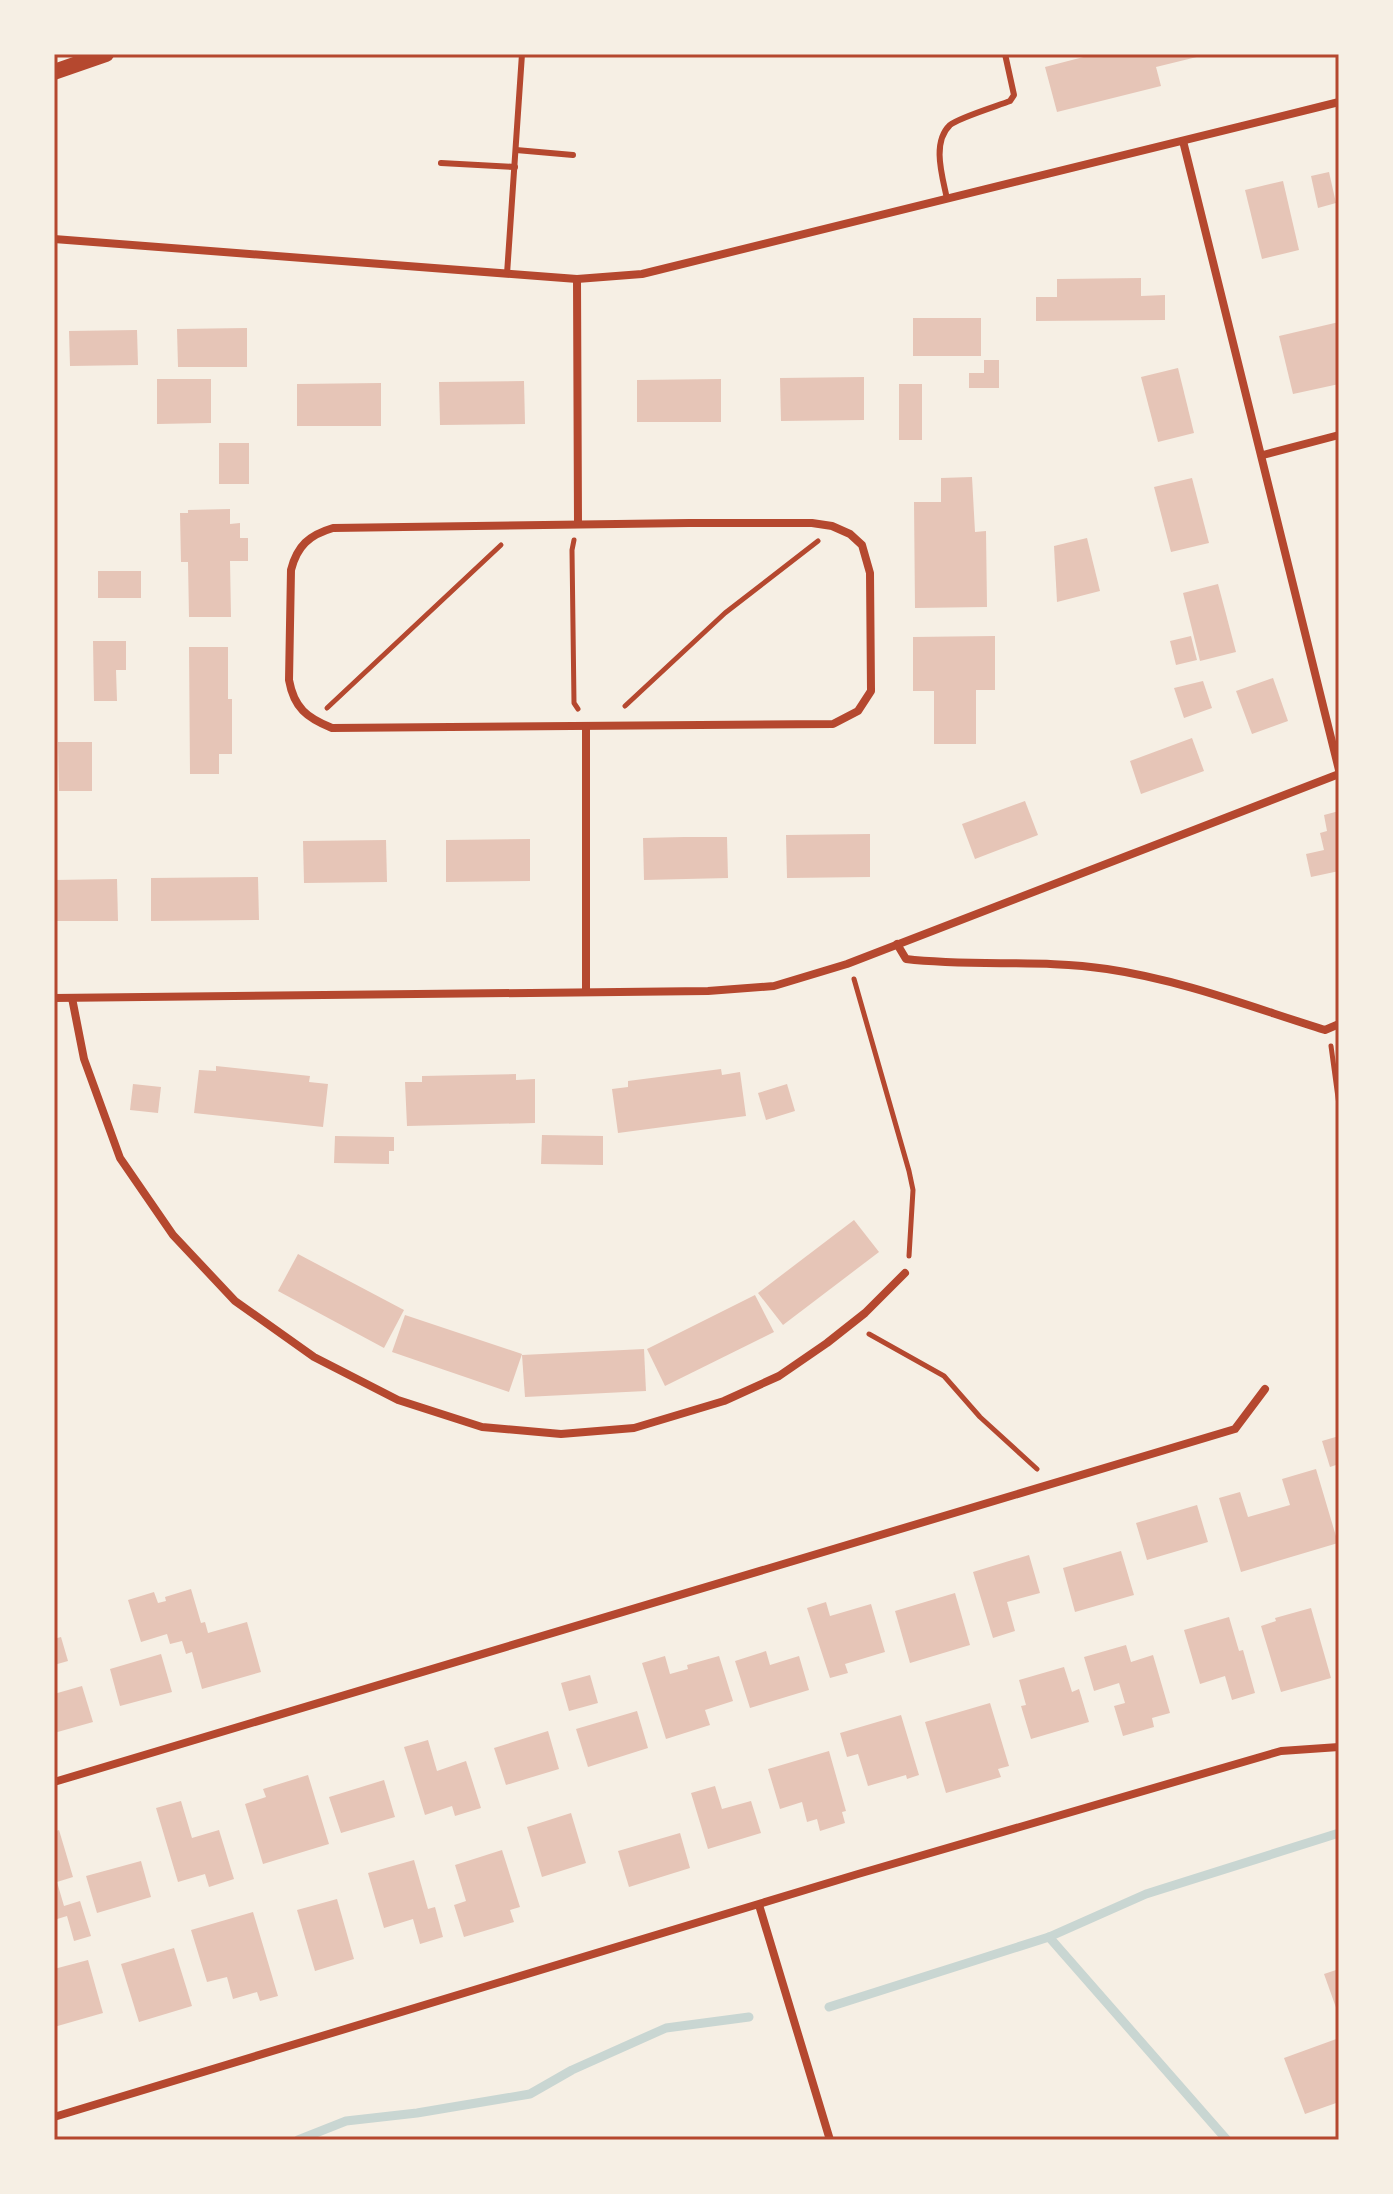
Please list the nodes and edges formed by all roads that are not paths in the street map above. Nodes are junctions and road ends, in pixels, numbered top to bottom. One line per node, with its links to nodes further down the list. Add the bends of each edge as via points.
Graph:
1 (106, 54): 4 (main road)
2 (522, 54): 7 (lane)
3 (1005, 54): 11 (lane, via 1014,95 1010,101 950,124 941,139)
4 (54, 72)
5 (1339, 102): 6 (street)
6 (1183, 141): 11 (street); 16 (street)
7 (516, 150): 8 (lane); 10 (lane)
8 (573, 155)
9 (441, 163): 10 (lane)
10 (515, 167): 13 (lane)
11 (947, 199): 14 (street, via 642,274)
12 (54, 239): 13 (street)
13 (507, 274): 14 (street)
14 (577, 279): 17 (street)
15 (1339, 435): 16 (street)
16 (1263, 455): 19 (street)
17 (578, 524): 18 (street, via 832,526 862,545 870,573 871,691 858,711 833,724); 18 (street, via 317,532 295,554 291,570 289,680 300,710 332,728)
18 (586, 726): 21 (street)
19 (1339, 772): 20 (street)
20 (897, 944): 21 (street, via 774,986); 24 (street, via 906,959 1092,968 1168,981 1329,1030)
21 (586, 992): 23 (street)
22 (54, 998): 23 (street)
23 (72, 998): 25 (street, via 84,1059 120,1158 173,1235 235,1301 314,1357 398,1400 482,1427 561,1434 634,1428 724,1401 779,1376 851,1324)
24 (1339, 1024)
25 (905, 1273)
26 (1265, 1389): 28 (street, via 1235,1429)
27 (1339, 1747): 29 (street, via 1281,1751)
28 (54, 1782)
29 (759, 1905): 30 (street); 31 (street)
30 (54, 2117)
31 (830, 2140)

